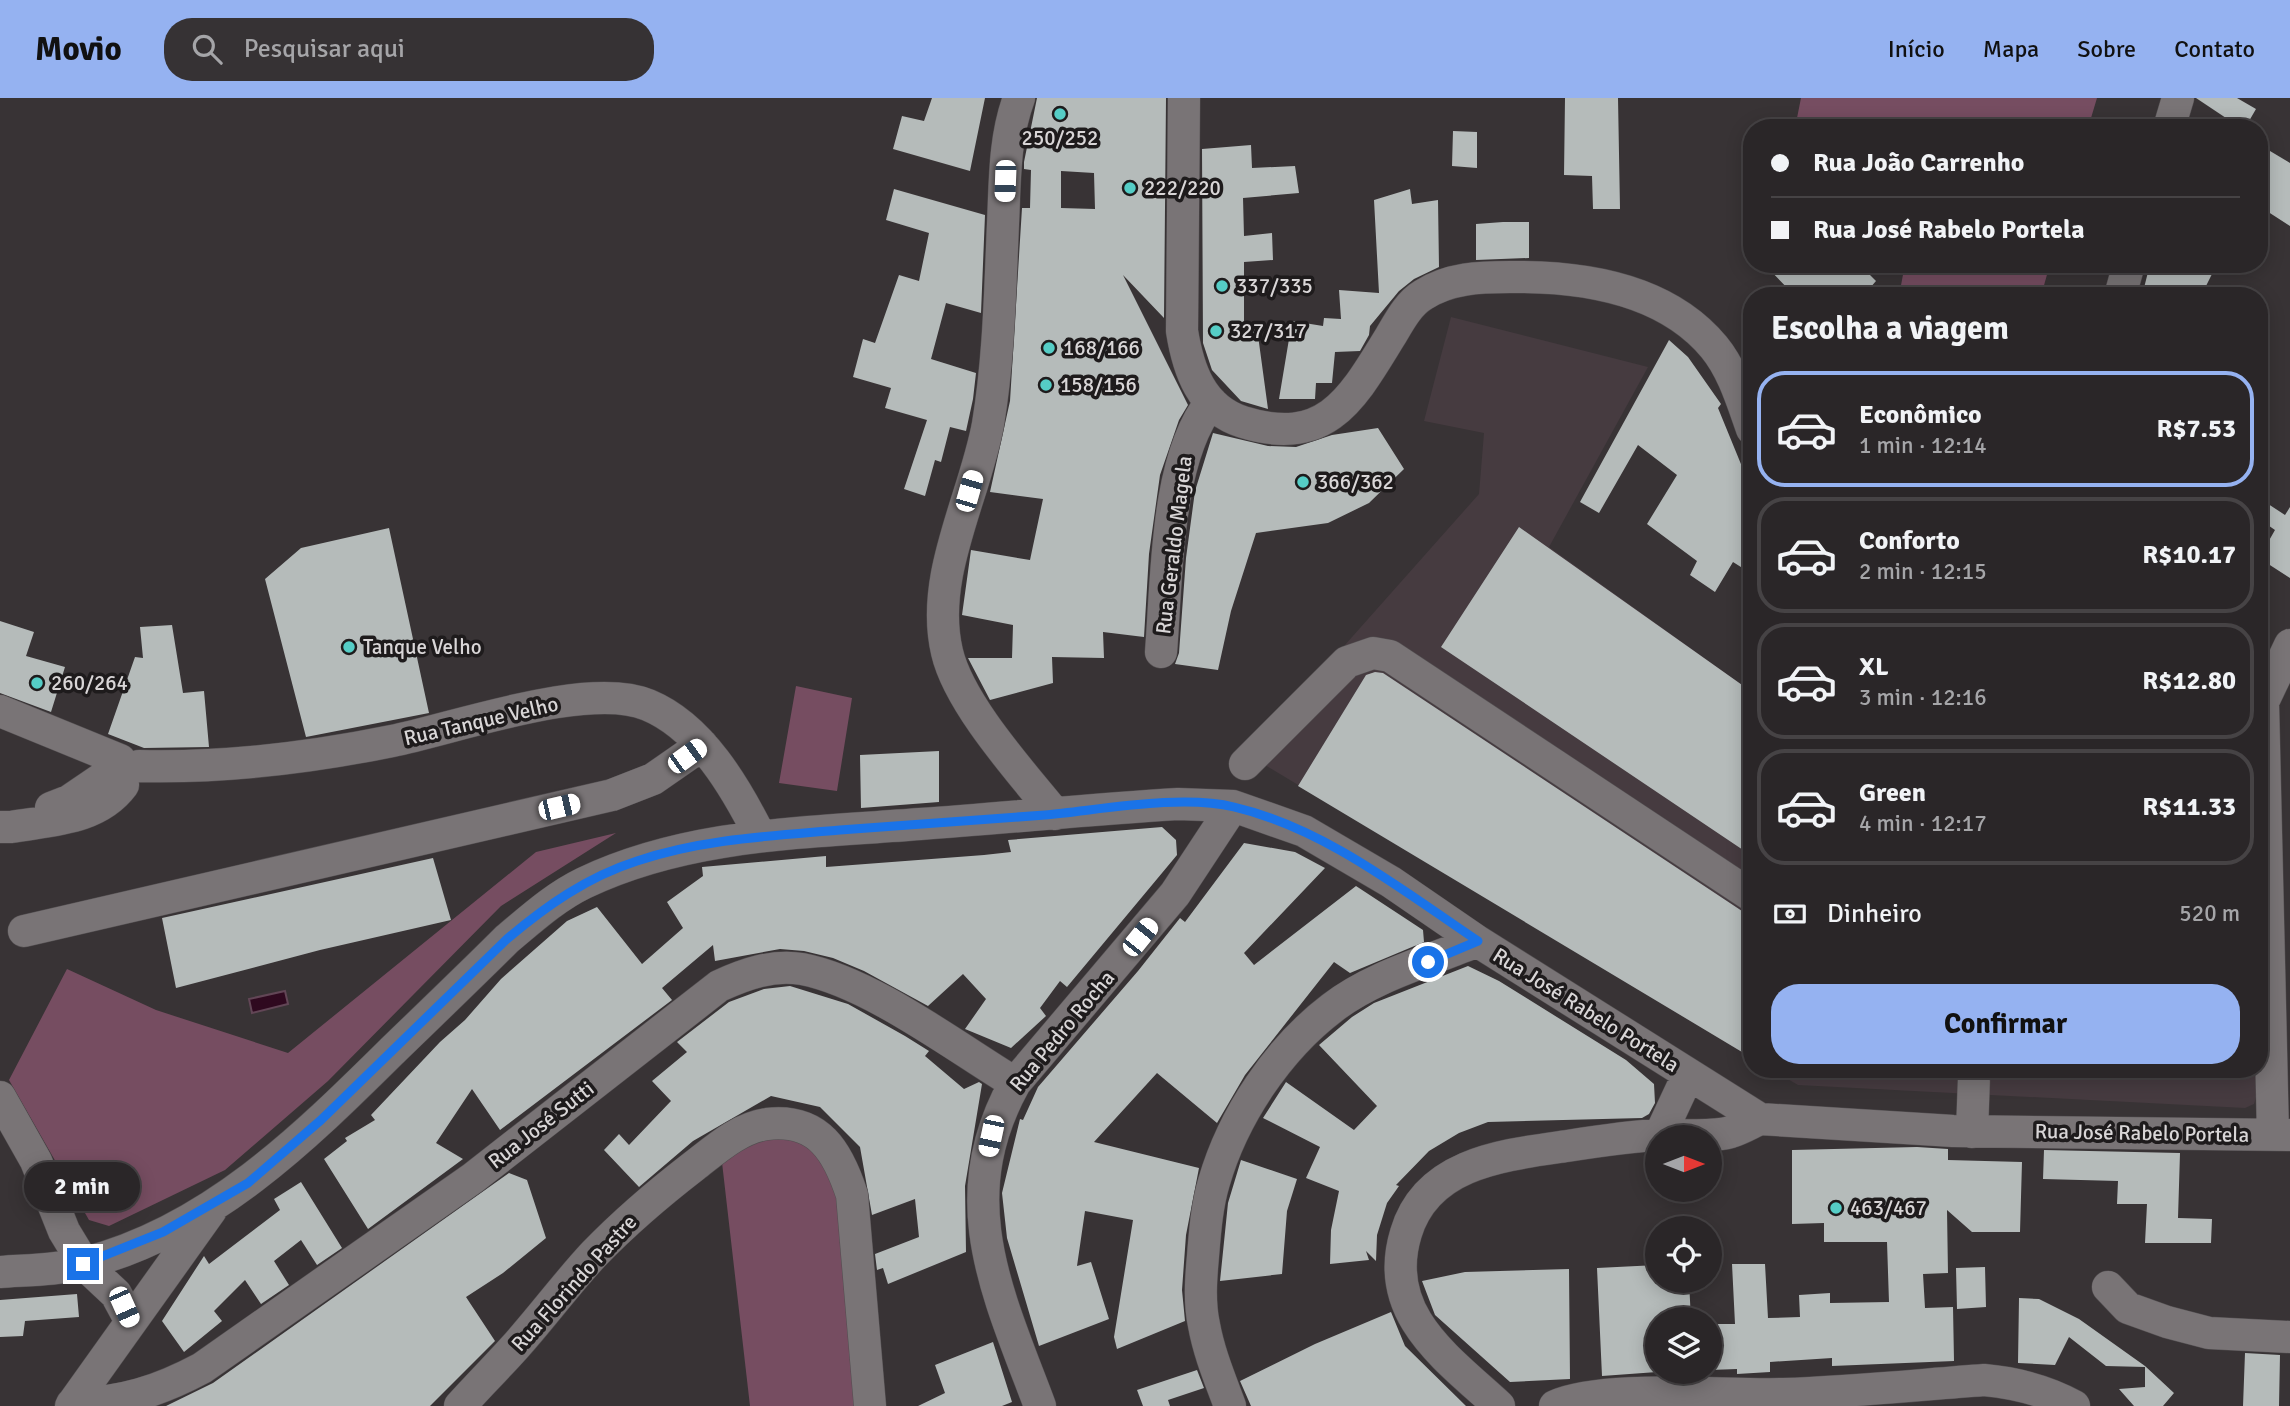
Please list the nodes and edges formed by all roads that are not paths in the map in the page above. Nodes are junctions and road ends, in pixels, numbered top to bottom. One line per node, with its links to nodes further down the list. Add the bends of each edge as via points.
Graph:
1 (1018, 98): 15 (street, via 1006,157 996,367 987,428 948,580 943,624 953,671 967,698)
2 (1184, 98): 5 (street, via 1181,331 1187,366)
3 (2178, 98): 4 (street)
4 (2172, 119)
5 (1211, 402): 6 (street, via 1235,419 1256,426 1302,429 1318,424 1337,412 1362,382 1402,316 1421,296 1450,282 1552,276 1622,291 1681,317 1715,348); 8 (street, Rua Geraldo Magela, via 1198,419 1181,462)
6 (1743, 405)
7 (2290, 645): 9 (street)
8 (1161, 652)
9 (2271, 702): 31 (street)
10 (0, 711): 13 (street, Rua Tanque Velho)
11 (694, 750): 13 (street, Rua Tanque Velho, via 642,721 594,712 302,773 235,780); 17 (street, Rua Tanque Velho, via 736,794); 18 (street, Rua Tanque Velho, via 718,799); 20 (street, via 653,779 612,795)
12 (1245, 764): 19 (street, via 1347,662 1373,653 1390,656)
13 (126, 773): 16 (street, via 111,801 94,810 11,827)
14 (1233, 806): 15 (street, Rua José Rabelo Portela, via 1178,804); 21 (street, Rua José Rabelo Portela, via 1304,831); 25 (street, Rua Pedro Rocha, via 1175,894)
15 (1055, 814): 17 (street, Rua José Rabelo Portela)
16 (0, 825)
17 (760, 836): 18 (street, Rua José Rabelo Portela)
18 (728, 840): 33 (street, Rua José Rabelo Portela, via 687,846 635,862 581,884 539,912 283,1156)
19 (1743, 890)
20 (24, 931)
21 (1478, 941): 22 (street, Rua José Rabelo Portela); 44 (street, via 1367,987 1333,1007 1294,1042 1233,1132 1214,1182 1201,1283 1203,1322)
22 (1688, 1075): 27 (street, Rua José Rabelo Portela); 28 (street)
23 (1960, 1078): 30 (street)
24 (1974, 1078): 30 (street)
25 (1014, 1083): 40 (street, Rua José Sutti, via 848,984 801,969 746,974 719,986 473,1178 202,1368 131,1399); 43 (street, Rua Pedro Rocha, via 1000,1108 985,1167 982,1205 986,1251 998,1295)
26 (0, 1097): 34 (street, via 21,1130)
27 (1760, 1119): 29 (street); 30 (street, Rua José Rabelo Portela)
28 (1665, 1125)
29 (1722, 1132)
30 (1963, 1132): 31 (street, Rua José Rabelo Portela)
31 (2281, 1135)
32 (1645, 1137): 45 (street, via 1506,1154 1470,1164 1425,1197 1407,1227 1399,1255 1399,1282 1408,1307 1431,1343)
33 (216, 1203): 34 (street, Rua José Rabelo Portela, via 145,1240); 37 (street)
34 (83, 1264): 35 (street, Rua José Rabelo Portela); 37 (street, via 116,1294)
35 (0, 1272)
36 (2108, 1287): 38 (street, via 2128,1308 2209,1334)
37 (130, 1320): 40 (street)
38 (2290, 1337)
39 (1790, 1400): 46 (street, via 1625,1395 1587,1397); 47 (street, via 1984,1380 2015,1383)
40 (72, 1405)
41 (460, 1406): 42 (street, Rua Florindo Pastre, via 594,1254 650,1201 720,1145 768,1124 793,1125 815,1133 842,1164 852,1195)
42 (870, 1406)
43 (1040, 1406)
44 (1230, 1406)
45 (1499, 1406)
46 (1555, 1406)
47 (2074, 1406)

